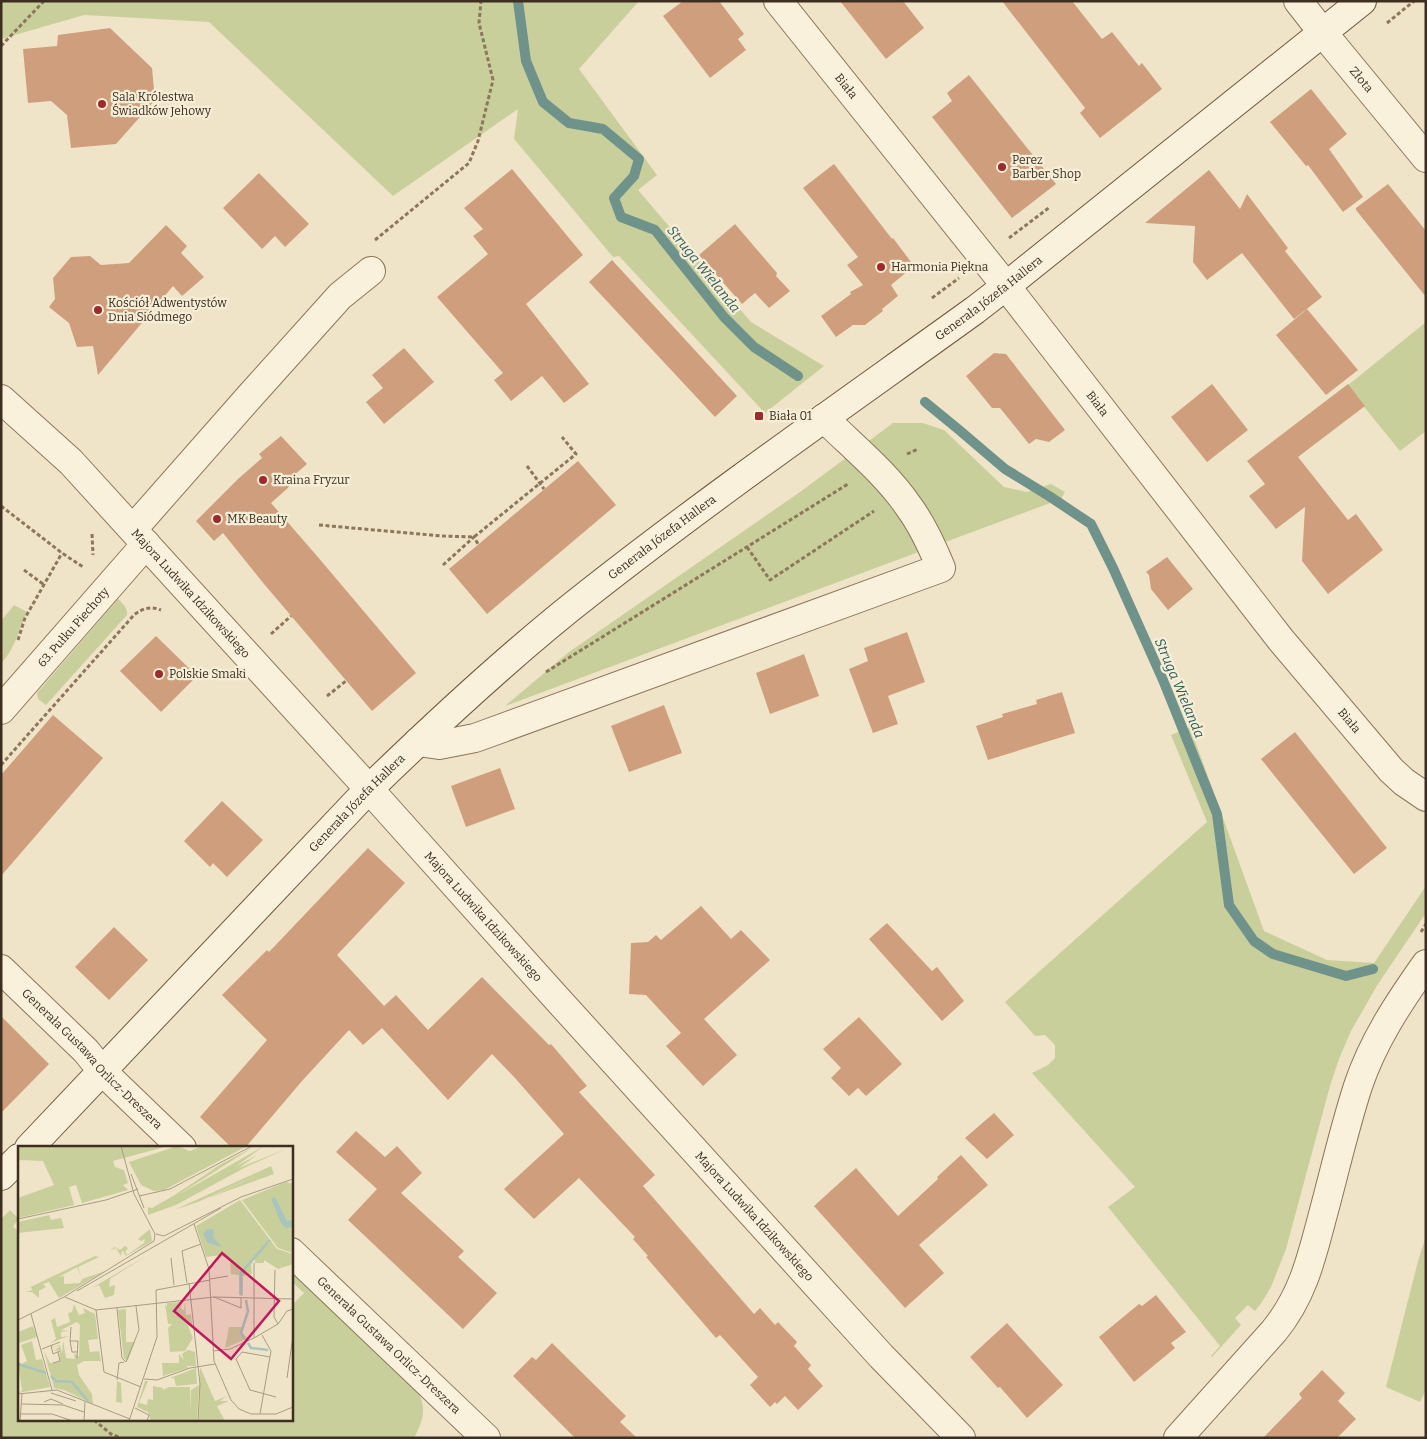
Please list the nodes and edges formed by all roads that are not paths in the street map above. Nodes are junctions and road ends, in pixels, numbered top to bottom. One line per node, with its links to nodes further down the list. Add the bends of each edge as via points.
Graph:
1 (778, 1): 7 (street, Biała)
2 (1298, 1): 4 (street, Złota)
3 (1362, 1): 4 (street, Generała Józefa Hallera)
4 (1323, 33): 5 (street, Złota); 7 (street, Generała Józefa Hallera)
5 (1426, 158)
6 (371, 271): 10 (street, 63. Pułku Piechoty, via 340,296 244,402)
7 (1006, 286): 9 (street, Generała Józefa Hallera); 14 (street, Biała, via 1281,640 1391,770)
8 (1, 399): 10 (street, Majora Ludwika Idzikowskiego, via 71,462)
9 (824, 418): 12 (street, Generała Józefa Hallera, via 589,593); 12 (street, via 876,467 909,506 928,537 941,568 475,738 440,745)
10 (139, 536): 11 (street, 63. Pułku Piechoty); 13 (street, Majora Ludwika Idzikowskiego)
11 (1, 710)
12 (418, 742): 13 (street, Generała Józefa Hallera)
13 (369, 789): 17 (street, Generała Józefa Hallera); 24 (street, Majora Ludwika Idzikowskiego, via 875,1349)
14 (1426, 797)
15 (1426, 964): 25 (street, via 1388,1021 1366,1065 1309,1266 1295,1300 1274,1331)
16 (1, 969): 17 (street, Generała Gustawa Orlicz-Dreszera, via 86,1050)
17 (102, 1071): 18 (street, Generała Józefa Hallera); 19 (street, Generała Gustawa Orlicz-Dreszera)
18 (30, 1146)
19 (180, 1146)
20 (18, 1159): 21 (street)
21 (1, 1176)
22 (292, 1253): 23 (street, Generała Gustawa Orlicz-Dreszera)
23 (486, 1438)
24 (961, 1438)
25 (1178, 1438)

